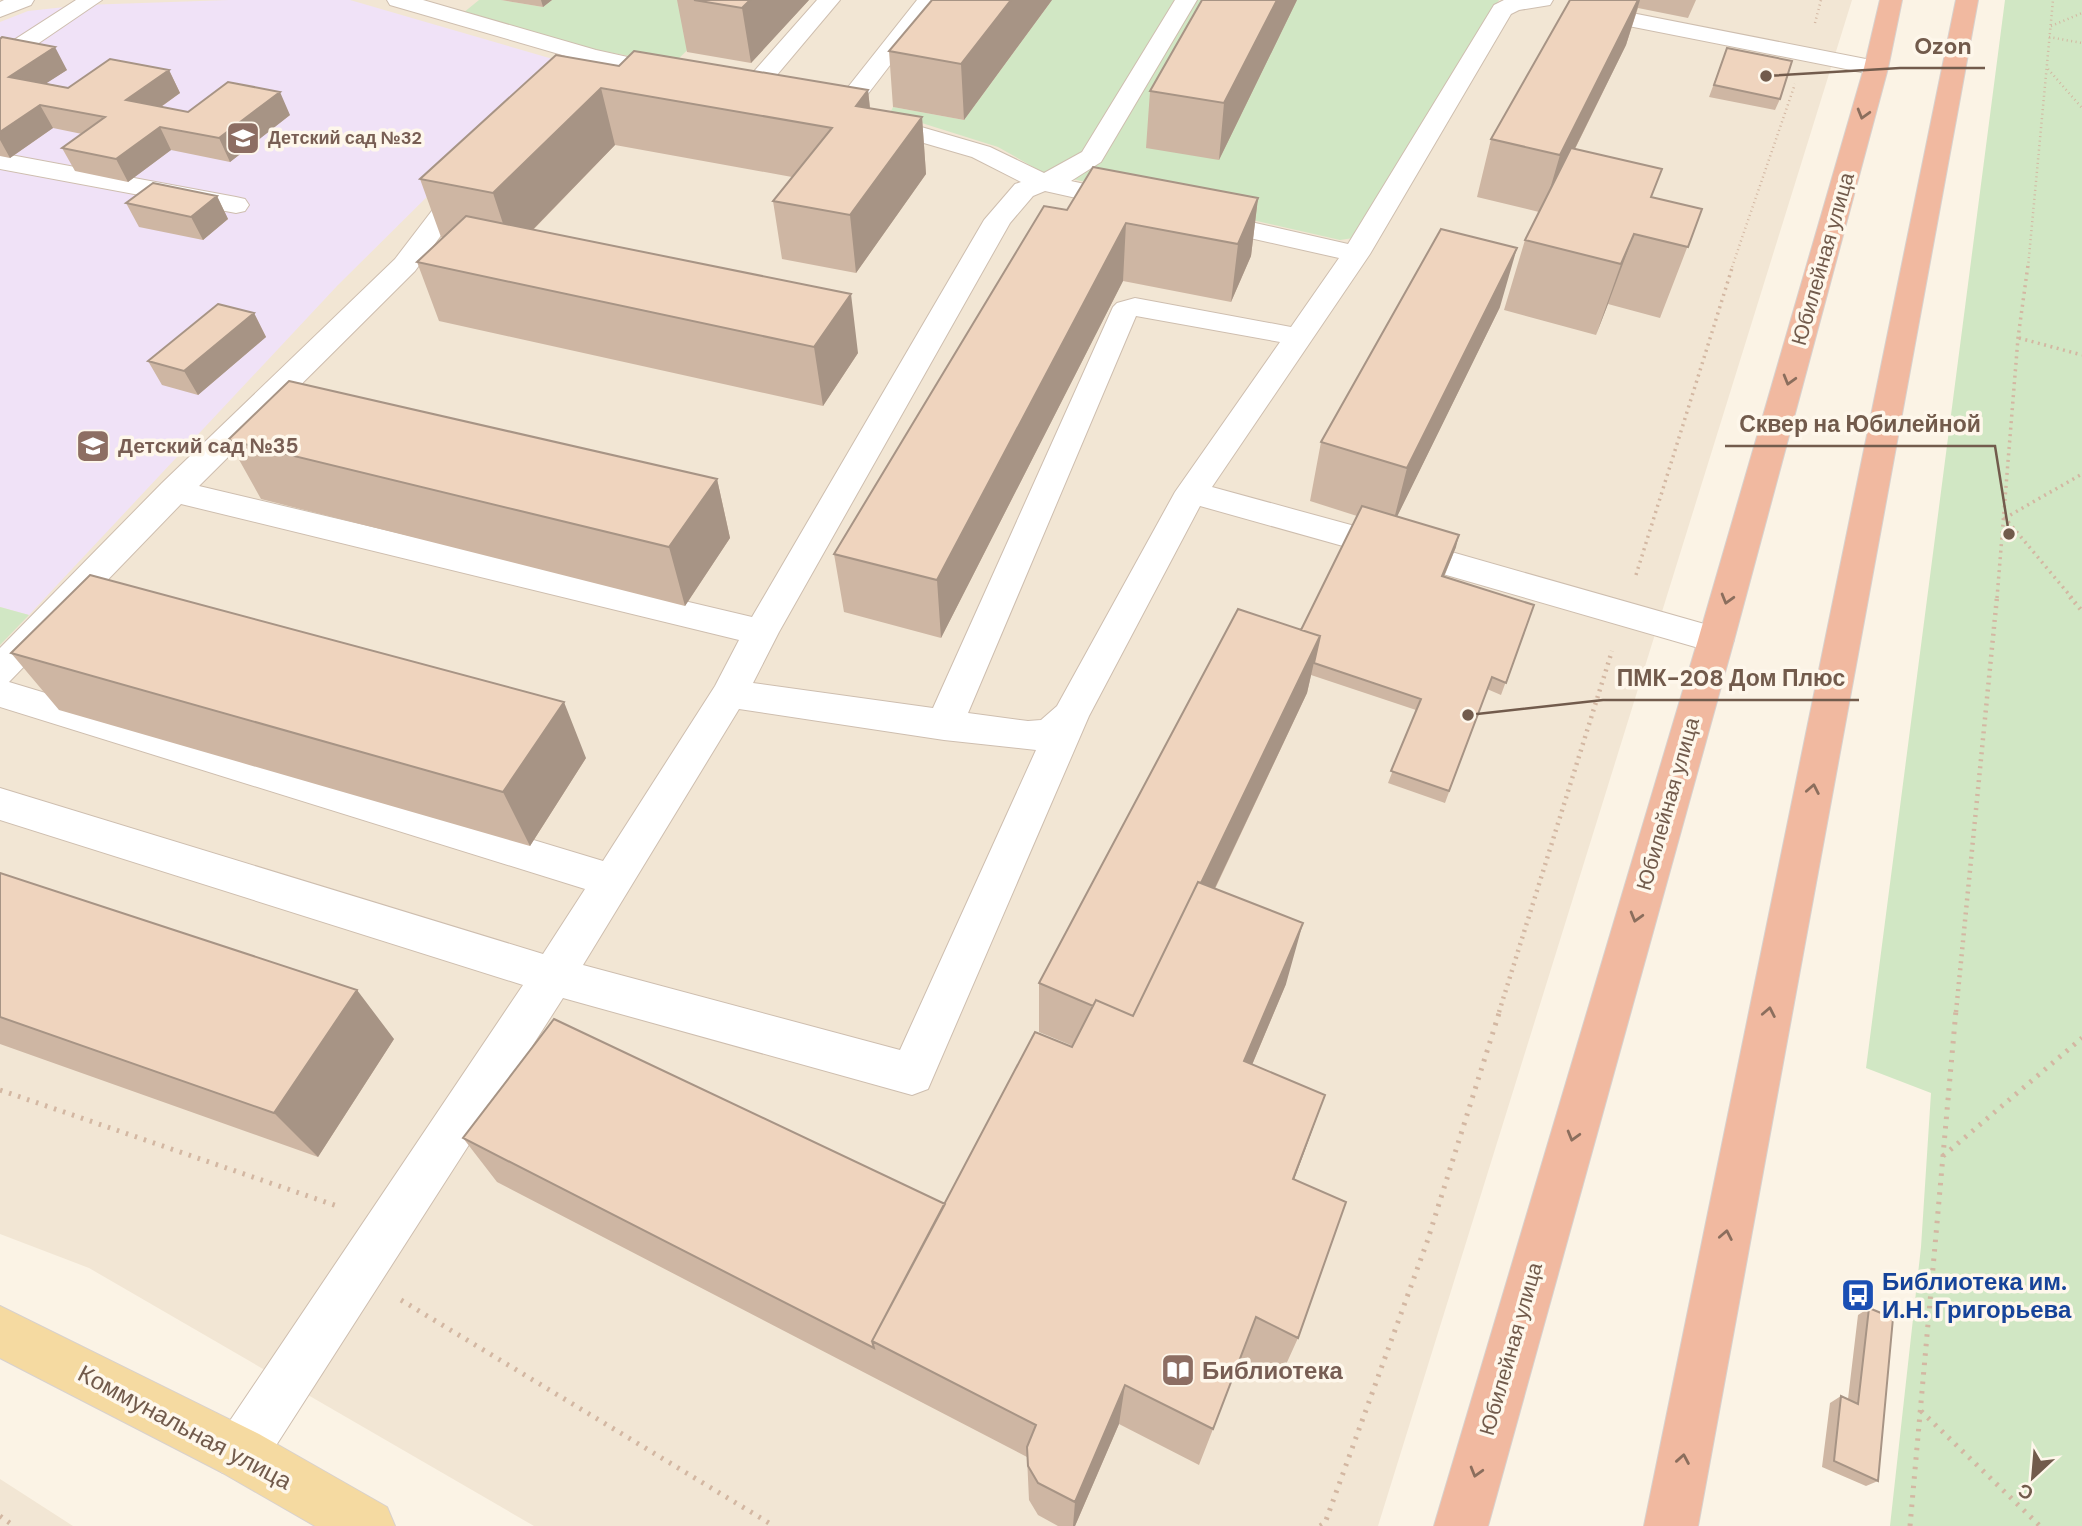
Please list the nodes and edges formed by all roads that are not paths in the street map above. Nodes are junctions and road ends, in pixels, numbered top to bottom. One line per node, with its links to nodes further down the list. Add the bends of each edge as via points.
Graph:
1 (23, 0): 11 (street)
2 (92, 0): 12 (street)
3 (398, 0): 10 (street)
4 (829, 0): 16 (street)
5 (929, 0): 19 (street)
6 (1186, 0): 21 (street, via 1093,157)
7 (1891, 0): 13 (highway, Юбилейная улица)
8 (1967, 0): 44 (highway, one-way to 8)
9 (1542, 1): 13 (street); 24 (street, via 1502,10)
10 (448, 6): 14 (street, via 591,56)
11 (0, 10)
12 (0, 59)
13 (1876, 68): 31 (highway, Юбилейная улица, one-way to 31)
14 (698, 79)
15 (724, 84): 16 (street)
16 (751, 90): 17 (street)
17 (777, 96)
18 (816, 105): 19 (street)
19 (842, 111): 21 (street, via 981,152)
20 (0, 160): 23 (street)
21 (1041, 182): 24 (street); 30 (street, via 1024,190 998,220)
22 (456, 197): 26 (street, via 405,265)
23 (236, 205)
24 (1356, 254): 25 (street)
25 (1299, 337): 27 (street); 36 (street, via 1135,307 1122,313)
26 (174, 491): 30 (street); 32 (street)
27 (1191, 492): 28 (street); 35 (street)
28 (1350, 536)
29 (1448, 562): 31 (street)
30 (761, 632): 34 (street)
31 (1716, 640): 43 (highway, Юбилейная улица, one-way to 43)
32 (0, 671)
33 (0, 693): 38 (street)
34 (729, 694): 36 (street); 38 (street)
35 (1070, 716): 36 (street, via 1051,733 1028,736); 39 (street, via 912,1074)
36 (944, 725)
37 (0, 804): 39 (street)
38 (614, 881): 39 (street)
39 (553, 975): 41 (street)
40 (0, 1331): 41 (main road, Коммунальная улица)
41 (240, 1453): 42 (main road, Коммунальная улица)
42 (368, 1526)
43 (1461, 1526)
44 (1671, 1526)

